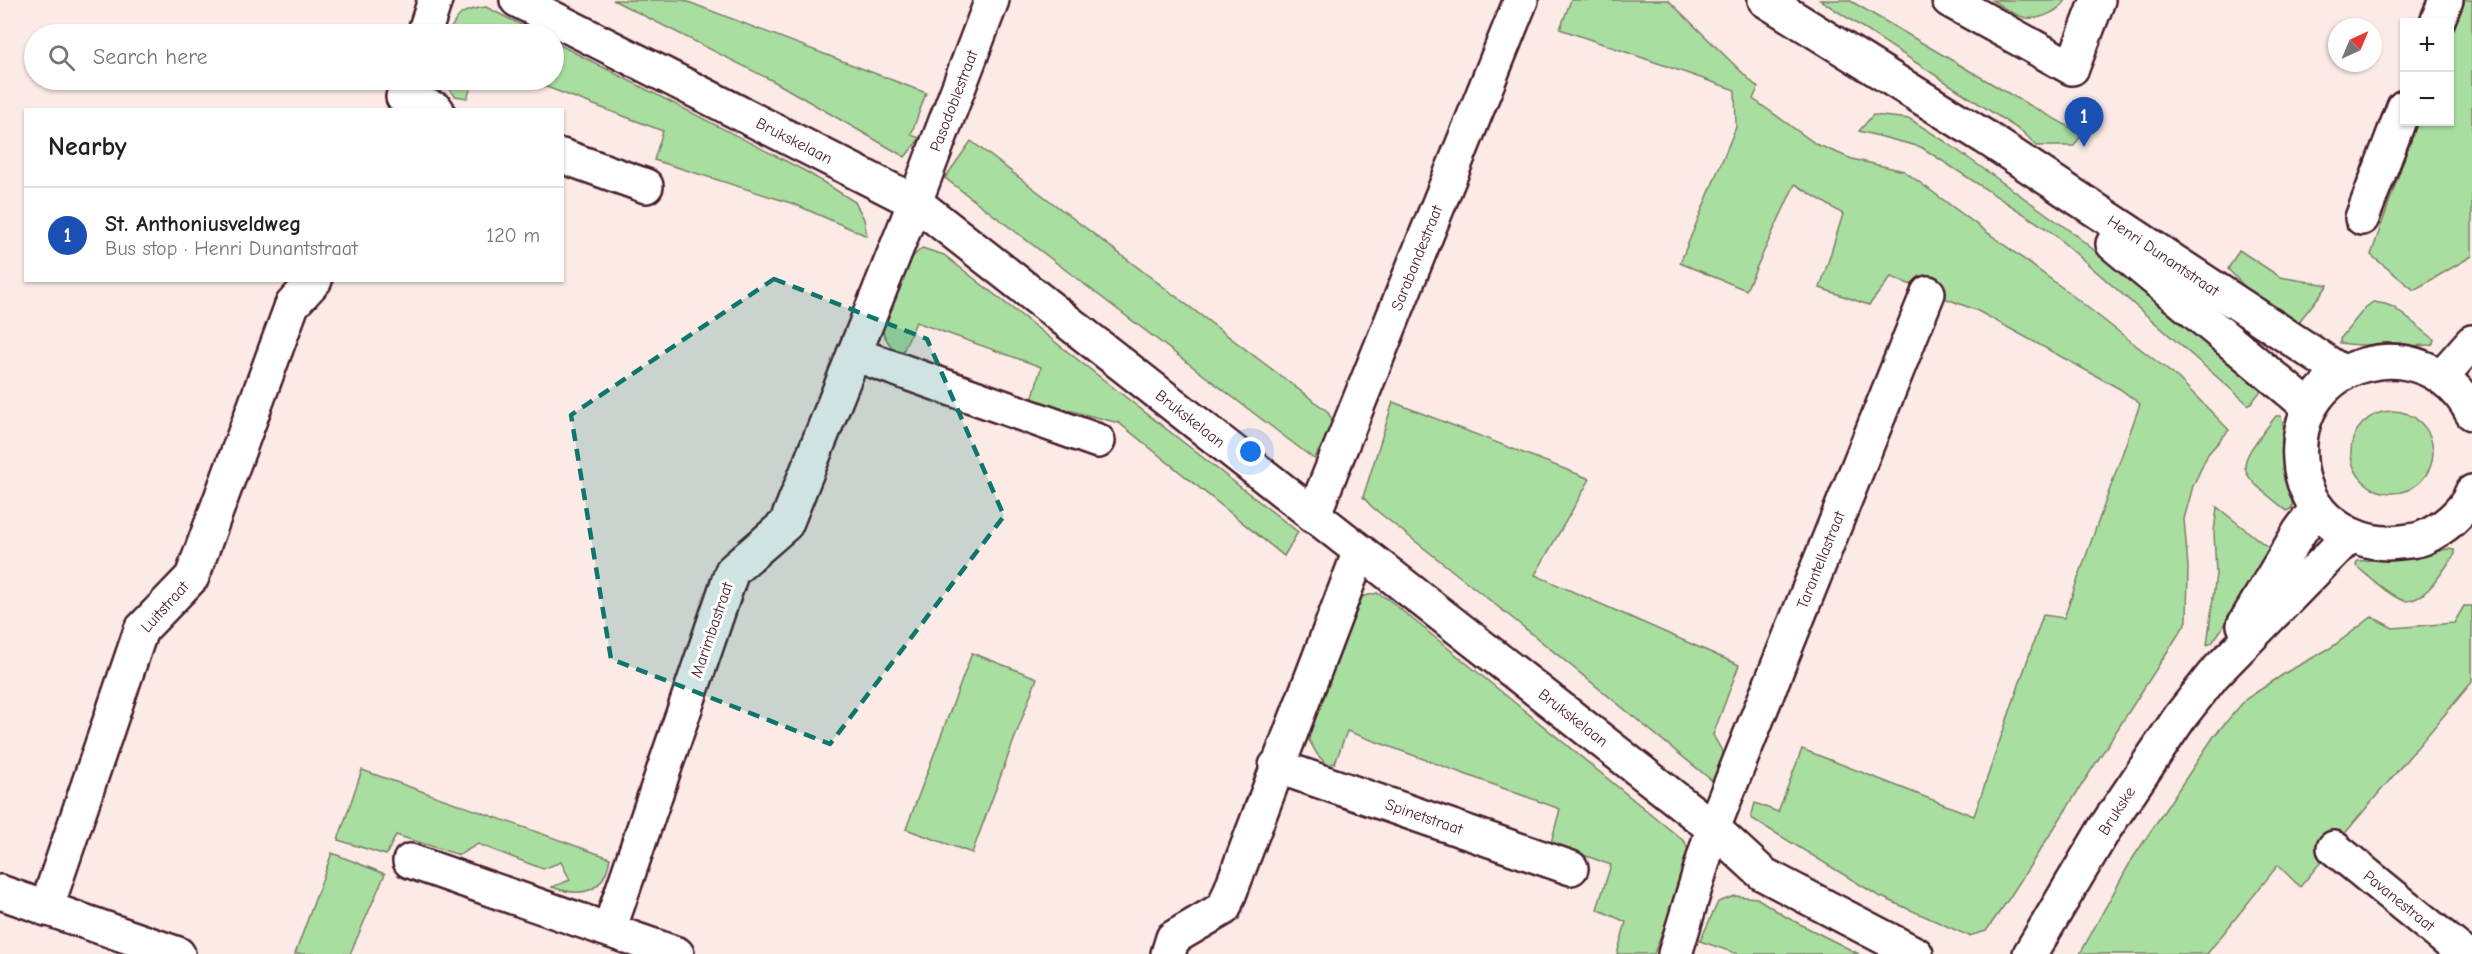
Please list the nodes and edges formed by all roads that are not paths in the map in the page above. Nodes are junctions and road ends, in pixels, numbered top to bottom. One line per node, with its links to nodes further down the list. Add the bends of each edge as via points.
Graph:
1 (435, 0): 10 (street)
2 (517, 0): 17 (street, Brukskelaan)
3 (992, 0): 17 (street, Pasodoblestraat)
4 (1521, 0): 30 (street, Sarabandestraat)
5 (1765, 0): 14 (street, Henri Dunantstraat)
6 (1949, 0): 7 (street, via 2072,68)
7 (2097, 0)
8 (2446, 0): 9 (street)
9 (2439, 18)
10 (427, 24)
11 (403, 95): 12 (street)
12 (432, 108)
13 (2400, 118): 18 (street)
14 (1985, 137): 23 (street, Henri Dunantstraat); 26 (street, Henri Dunantstraat)
15 (564, 157): 16 (street)
16 (646, 186)
17 (915, 202): 22 (street, Marimbastraat); 30 (street, Brukskelaan)
18 (2362, 218)
19 (313, 282): 41 (street, Luitstraat, via 292,305 192,577 141,630)
20 (1928, 293): 36 (street, Tarantellastraat)
21 (2472, 342): 24 (street)
22 (854, 354): 27 (street); 42 (street, Marimbastraat, via 786,524 732,571)
23 (2343, 373): 24 (street, via 2376,360 2411,362); 26 (street, via 2324,387)
24 (2442, 376): 25 (street)
25 (2470, 401)
26 (2309, 407): 29 (street, via 2298,441 2301,477)
27 (1098, 441)
28 (2472, 492): 31 (street)
29 (2317, 508): 32 (street); 34 (street, Brukske)
30 (1313, 516): 33 (street, Brukskelaan)
31 (2463, 524): 32 (street, via 2422,538 2386,544)
32 (2350, 535): 34 (street, Brukske)
33 (1360, 552): 35 (street); 36 (street, Brukskelaan)
34 (2213, 675): 48 (street, Brukske, via 2105,828)
35 (1276, 766): 39 (street, Spinetstraat); 45 (street, via 1224,908 1173,938)
36 (1713, 828): 46 (street, Tarantellastraat); 47 (street, Brukskelaan, via 1762,874)
37 (2334, 848): 49 (street, Pavanestraat)
38 (410, 861): 42 (street)
39 (1571, 868)
40 (0, 892): 41 (street)
41 (46, 909): 43 (street)
42 (609, 930): 44 (street)
43 (178, 954)
44 (677, 954)
45 (1168, 954)
46 (1675, 954)
47 (1916, 954)
48 (2030, 954)
49 (2464, 954)

